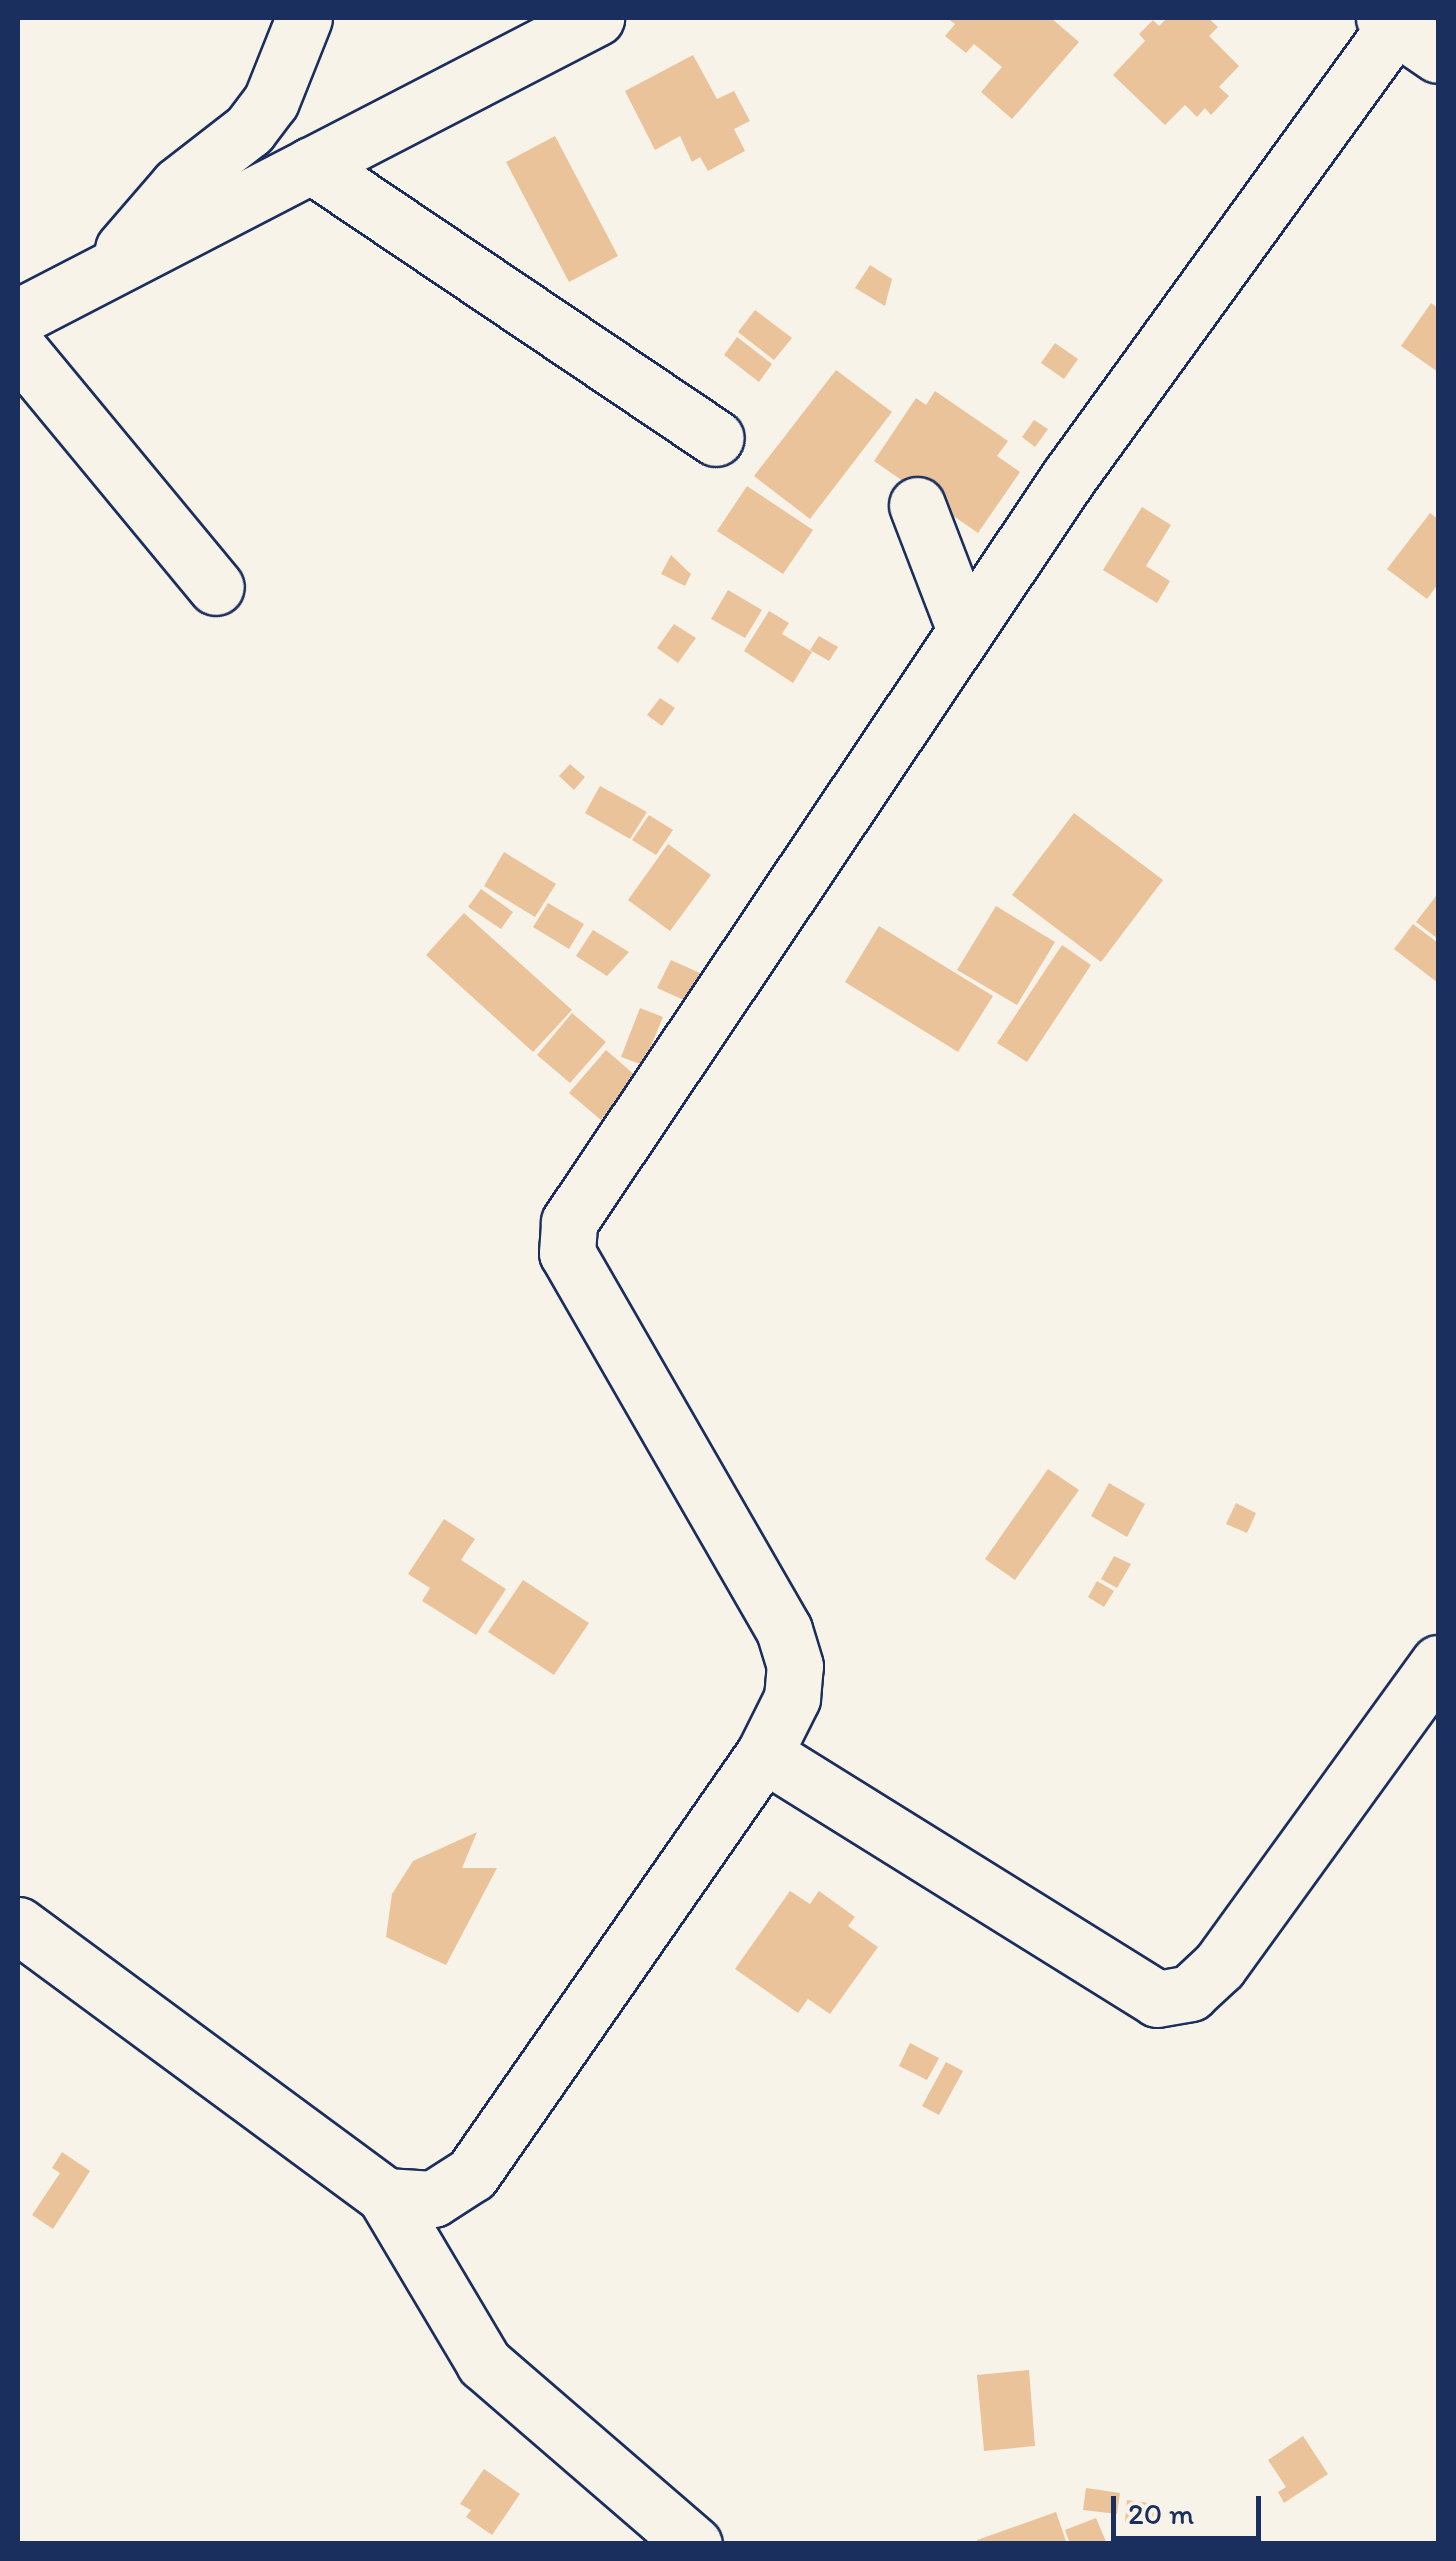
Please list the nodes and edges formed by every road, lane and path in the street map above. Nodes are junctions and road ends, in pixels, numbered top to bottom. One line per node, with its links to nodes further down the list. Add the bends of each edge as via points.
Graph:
1 (304, 18): 5 (street, via 260,116 178,185)
2 (596, 18): 4 (street)
3 (1406, 32): 11 (street)
4 (311, 165): 5 (street); 8 (street)
5 (105, 270): 6 (street)
6 (18, 318)
7 (18, 348): 10 (street)
8 (716, 438)
9 (916, 505): 11 (street)
10 (216, 587)
11 (965, 630): 13 (street, via 569,1222 567,1253 784,1630 796,1666 792,1698)
12 (1438, 1664): 13 (street, via 1220,1966 1190,1993 1156,1998)
13 (764, 1754): 15 (street, via 472,2174 432,2198)
14 (18, 1925): 15 (street)
15 (385, 2196): 16 (street, via 484,2363)
16 (694, 2544)

